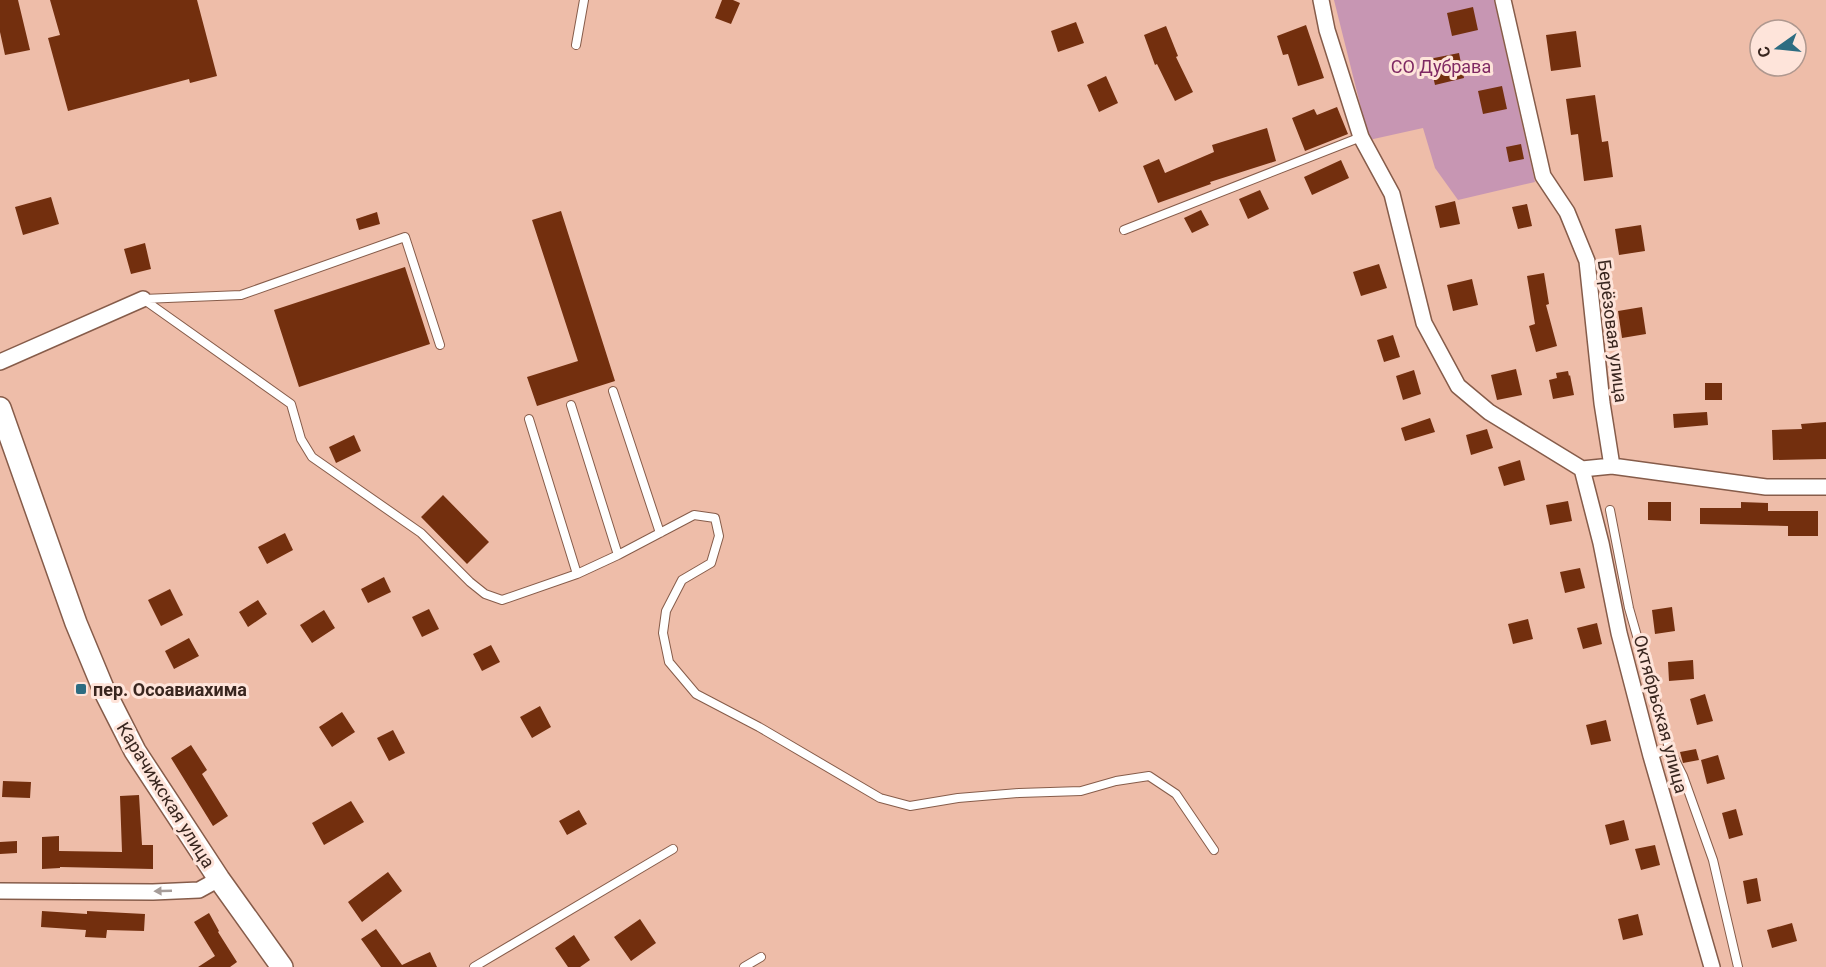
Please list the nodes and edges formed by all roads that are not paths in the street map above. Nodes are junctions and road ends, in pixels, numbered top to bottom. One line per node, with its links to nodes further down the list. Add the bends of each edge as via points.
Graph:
1 (584, 0): 4 (lane)
2 (1321, 0): 5 (street)
3 (1503, 0): 14 (street, Берёзовая улица, via 1543,176 1567,212 1587,261)
4 (576, 45)
5 (1361, 137): 6 (lane); 15 (street, via 1392,194 1424,323 1458,386 1489,412)
6 (1124, 230)
7 (143, 299): 8 (lane, via 241,295 405,237); 9 (street); 20 (lane, via 291,404 301,439 312,457 421,533 485,594 502,600)
8 (440, 345)
9 (0, 362)
10 (613, 391): 18 (lane)
11 (571, 405): 19 (lane)
12 (1, 415): 25 (main road, Карачижская улица, via 103,688 135,751)
13 (529, 419): 20 (lane)
14 (1612, 466): 15 (street); 16 (street, via 1766,487)
15 (1582, 470): 22 (street, Октябрьская улица)
16 (1826, 487)
17 (1610, 510): 21 (lane, via 1629,608)
18 (660, 533): 19 (lane); 24 (lane, via 694,515 715,518 719,536 711,563 682,580 666,611 663,633 669,662 696,694 880,798 910,806 968,797 1081,791 1149,776 1176,794)
19 (618, 555): 20 (lane)
20 (577, 574)
21 (1670, 748): 22 (lane); 32 (lane, via 1713,860)
22 (1651, 756): 31 (street, Октябрьская улица)
23 (673, 849): 29 (lane)
24 (1214, 850)
25 (219, 879): 26 (street, one-way to 26, via 199,890); 28 (main road, Карачижская улица)
26 (0, 891)
27 (761, 957): 30 (lane)
28 (282, 967)
29 (474, 967)
30 (744, 967)
31 (1712, 967)
32 (1738, 967)

